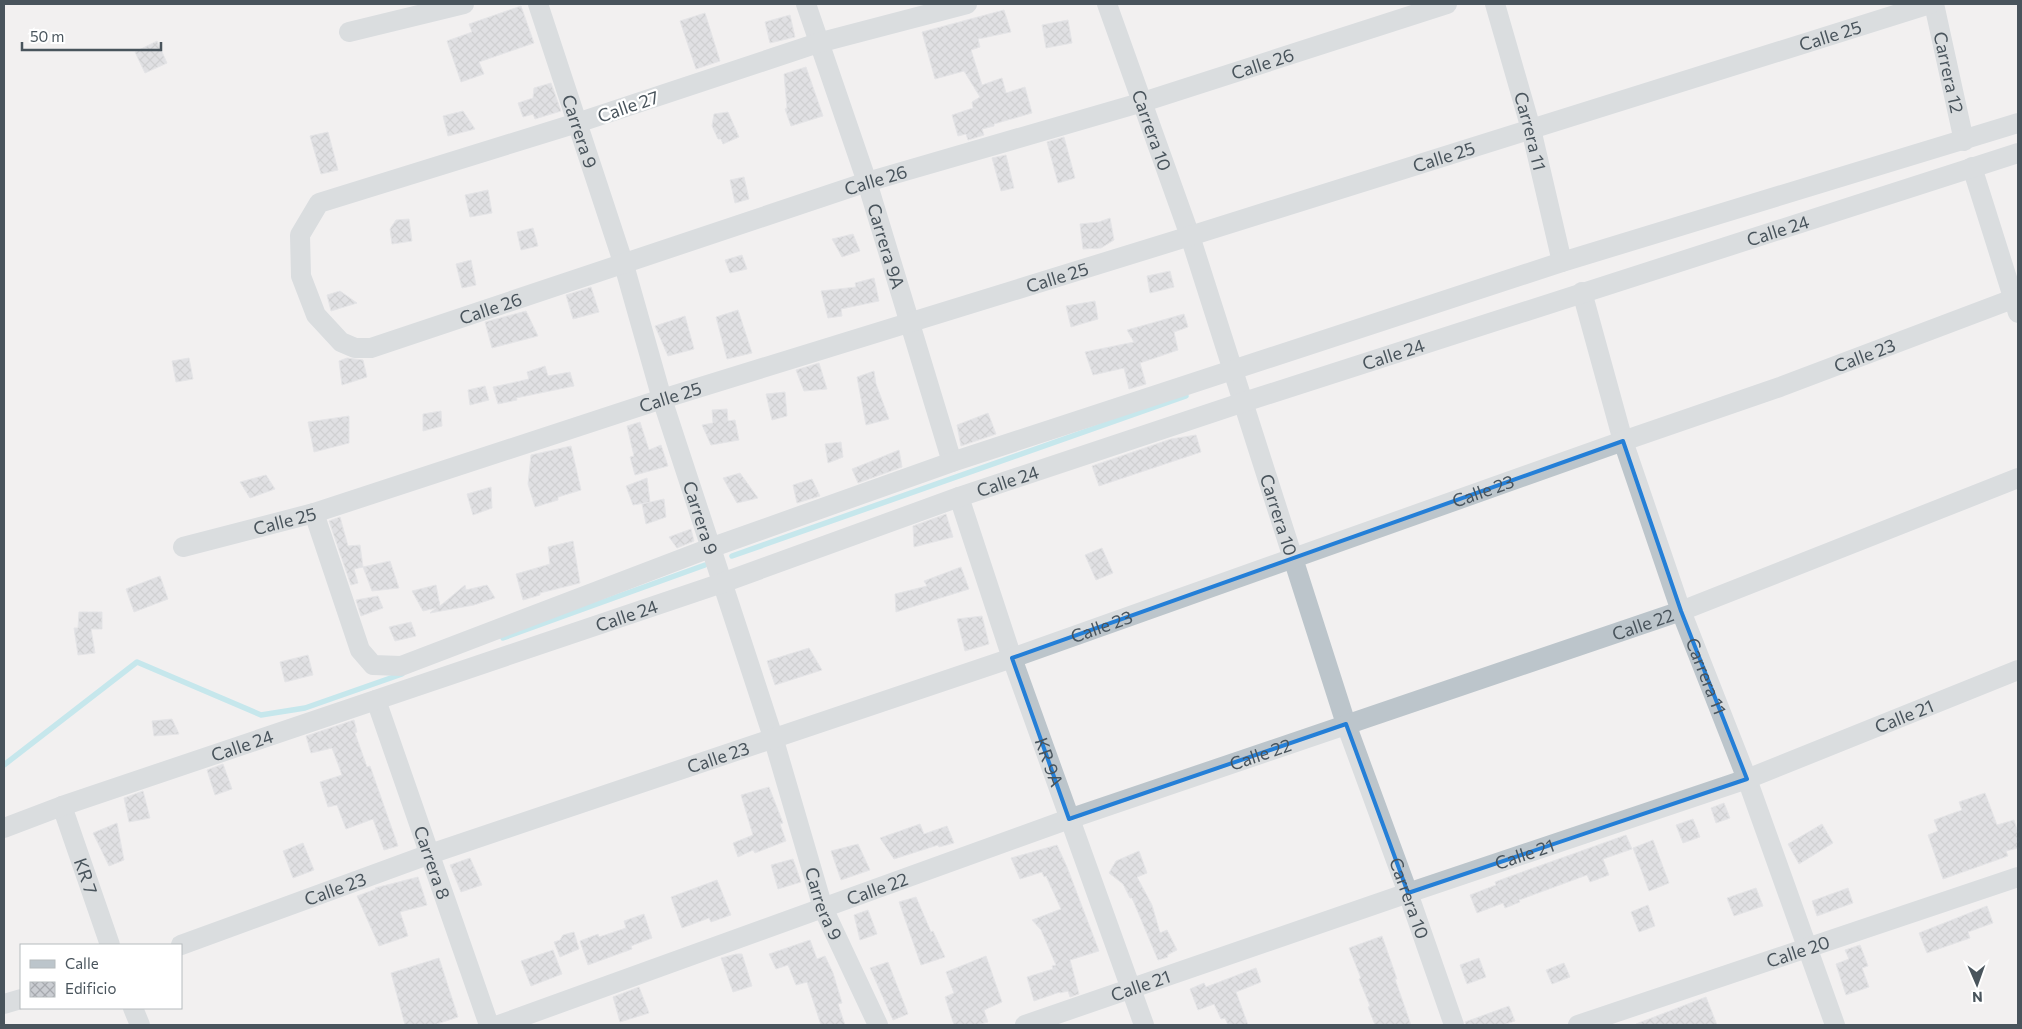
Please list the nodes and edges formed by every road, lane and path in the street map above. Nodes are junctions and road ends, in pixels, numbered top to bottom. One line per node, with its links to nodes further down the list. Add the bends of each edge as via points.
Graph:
1 (464, 4): 9 (street)
2 (538, 4): 13 (street, Carrera 9)
3 (806, 4): 10 (street, Carrera 9A)
4 (967, 4): 10 (street, Calle 27)
5 (1107, 4): 11 (street, Carrera 10)
6 (1447, 4): 11 (street, Calle 26)
7 (1495, 4): 14 (street, Carrera 11)
8 (1932, 4): 14 (street, Calle 25); 15 (street, Carrera 12)
9 (349, 32)
10 (818, 43): 13 (street, Calle 27); 18 (street, Carrera 9A)
11 (1143, 102): 18 (street, Calle 26); 19 (street, Carrera 10)
12 (2018, 123): 15 (street, Calle 24)
13 (577, 124): 21 (street, Carrera 9); 24 (street, Calle 27, via 319,203 300,235 301,276)
14 (1531, 129): 19 (street, Calle 25); 20 (street, Carrera 11)
15 (1964, 141): 20 (street, Calle 24)
16 (2018, 153): 17 (street, Calle 24)
17 (1972, 167): 22 (street, Calle 24); 23 (street)
18 (868, 182): 21 (street, Calle 26); 25 (street, Carrera 9A)
19 (1190, 236): 25 (street, Calle 25); 26 (street, Carrera 10)
20 (1562, 262): 26 (street, Calle 24)
21 (624, 265): 24 (street, Calle 26, via 371,348 355,348 341,342); 27 (street, Carrera 9)
22 (1582, 292): 28 (street, Calle 24); 29 (street, Carrera 11)
23 (2017, 303): 29 (street, Calle 23)
24 (316, 315)
25 (909, 324): 27 (street, Calle 25); 30 (street, Carrera 9A)
26 (1235, 371): 28 (street, Carrera 10); 30 (street, Calle 24)
27 (662, 399): 33 (street, Calle 25); 35 (street, Carrera 9)
28 (1243, 400): 32 (street, Calle 24); 36 (street, Carrera 10)
29 (1623, 441): 36 (street, Calle 23); 38 (street, Carrera 11)
30 (952, 462): 35 (street, Calle 24)
31 (2018, 478): 38 (street, Calle 22)
32 (960, 497): 37 (street, Calle 24); 39 (street, KR 9A)
33 (314, 513): 34 (street, Calle 25); 35 (street, Calle 24, via 360,650 374,665 401,666)
34 (183, 547)
35 (710, 548): 37 (street, Carrera 9)
36 (1293, 559): 39 (street, Calle 23); 42 (street, Carrera 10)
37 (722, 583): 41 (street, Calle 24); 43 (street, Carrera 9)
38 (1681, 611): 42 (street, Calle 22); 44 (street, Carrera 11)
39 (1012, 658): 43 (street, Calle 23); 46 (street, KR 9A)
40 (2018, 670): 44 (street, Calle 21)
41 (376, 700): 45 (street, Calle 24); 48 (street, Carrera 8)
42 (1346, 724): 46 (street, Calle 22); 50 (street, Carrera 10)
43 (773, 737): 48 (street, Calle 23); 51 (street, Carrera 9)
44 (1747, 779): 50 (street, Calle 21); 54 (street, Carrera 11)
45 (62, 806): 47 (street, Calle 24); 52 (street, KR 7)
46 (1069, 820): 51 (street, Calle 22); 55 (street, KR 9A)
47 (4, 828)
48 (430, 854): 53 (street, Calle 23); 60 (street, Carrera 8)
49 (2018, 877): 54 (street, Calle 20)
50 (1408, 893): 55 (street, Calle 21); 65 (street, Carrera 10)
51 (823, 908): 61 (street, Calle 22); 62 (street, Carrera 9)
52 (110, 944)
53 (182, 945)
54 (1806, 948): 66 (street, Calle 20); 67 (street, Carrera 11)
55 (1130, 989): 63 (street, Calle 21); 64 (street, KR 9A)
56 (20, 999): 57 (street)
57 (4, 1004)
58 (133, 1009): 59 (street)
59 (140, 1025)
60 (489, 1025)
61 (499, 1025)
62 (878, 1025)
63 (1025, 1025)
64 (1144, 1025)
65 (1454, 1025)
66 (1578, 1025)
67 (1835, 1025)

